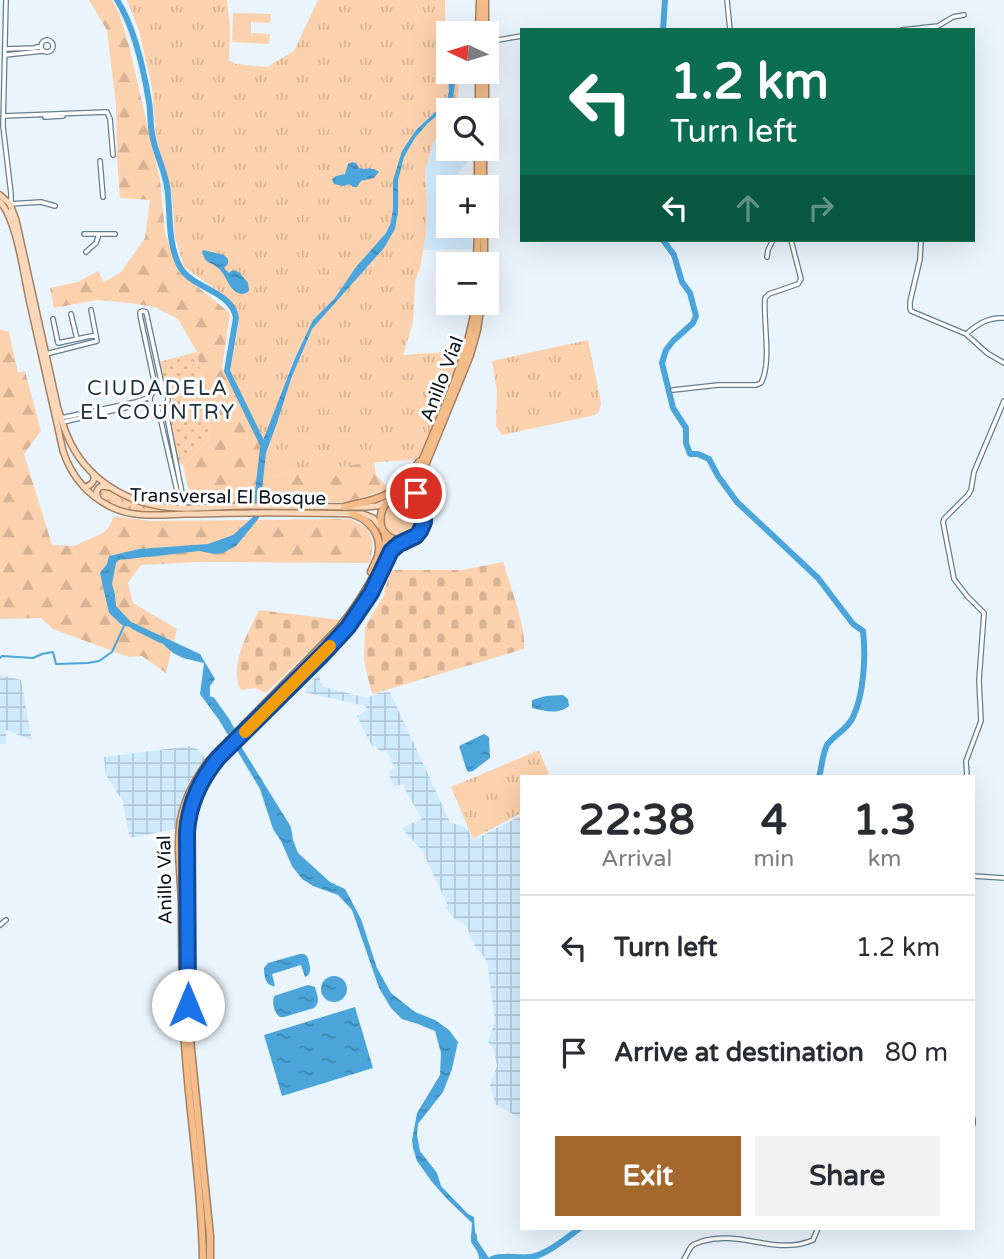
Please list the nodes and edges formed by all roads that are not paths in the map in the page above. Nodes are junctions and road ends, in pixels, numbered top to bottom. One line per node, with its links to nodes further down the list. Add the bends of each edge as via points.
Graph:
1 (6, 0): 11 (street)
2 (483, 0): 5 (highway)
3 (727, 0): 6 (street)
4 (964, 15): 7 (street)
5 (483, 21)
6 (730, 28)
7 (920, 28)
8 (520, 36): 9 (street)
9 (500, 39)
10 (42, 48): 11 (street)
11 (5, 52): 13 (street)
12 (83, 115): 13 (street); 14 (street); 15 (street, via 108,113)
13 (3, 116): 17 (street)
14 (45, 117)
15 (113, 155)
16 (100, 161): 21 (street)
17 (8, 167): 18 (street); 19 (street)
18 (13, 168)
19 (11, 191): 20 (main road); 23 (street)
20 (0, 195): 23 (main road)
21 (103, 197)
22 (1, 202): 23 (street); 25 (main road, Transversal El Bosque)
23 (10, 204): 24 (street); 25 (street); 43 (main road, Transversal El Bosque)
24 (55, 206)
25 (11, 221): 57 (main road, Transversal El Bosque, via 63,451)
26 (84, 234): 27 (street)
27 (99, 234): 28 (street); 32 (street)
28 (115, 234)
29 (773, 242): 33 (street)
30 (791, 242): 47 (street, via 800,279 765,298 761,383)
31 (921, 242): 40 (street, via 909,308)
32 (86, 252)
33 (767, 257)
34 (91, 310): 41 (street)
35 (71, 314): 42 (street)
36 (475, 315): 54 (highway, Anillo Víal)
37 (478, 315): 61 (highway, Anillo Víal, via 470,355 417,485)
38 (1004, 318): 40 (street, via 990,318)
39 (53, 319): 42 (street, via 58,343)
40 (966, 334): 44 (street)
41 (96, 335): 42 (street); 43 (street, via 97,341)
42 (77, 339)
43 (46, 354): 53 (main road, Transversal El Bosque)
44 (1004, 363)
45 (156, 390): 46 (street); 46 (street, via 140,315 143,311); 48 (street)
46 (163, 390): 51 (street, via 169,397)
47 (673, 390)
48 (150, 397): 50 (street); 53 (street)
49 (1004, 401): 72 (street, via 971,490 943,522 954,579 984,613 981,721 966,761)
50 (151, 403): 52 (street); 53 (street)
51 (165, 407): 52 (street); 63 (street)
52 (158, 408): 63 (street)
53 (62, 420): 55 (main road, Transversal El Bosque, via 73,447)
54 (427, 448): 58 (highway, Anillo Víal, via 412,483); 62 (highway, via 393,491)
55 (93, 473): 56 (main road, Transversal El Bosque); 57 (main road, via 93,482)
56 (108, 486): 59 (main road, via 98,489); 63 (main road, Transversal El Bosque, via 142,502)
57 (84, 487): 59 (main road, Transversal El Bosque)
58 (397, 496): 60 (highway); 61 (highway)
59 (100, 500): 64 (main road, Transversal El Bosque, via 143,515)
60 (388, 501): 62 (main road, Transversal El Bosque, via 370,507); 67 (highway, via 380,513)
61 (419, 504): 68 (highway, via 423,526)
62 (344, 507): 65 (main road, Transversal El Bosque)
63 (183, 508): 64 (main road, Transversal El Bosque)
64 (248, 509): 65 (main road, Transversal El Bosque)
65 (263, 509): 66 (main road, Transversal El Bosque)
66 (352, 514): 67 (main road, Transversal El Bosque, via 371,516); 69 (highway, via 367,522 377,537 378,556)
67 (382, 529): 68 (highway, via 394,539); 69 (highway, Anillo Víal, via 385,551)
68 (407, 540): 70 (highway, Anillo Víal, via 390,553 348,627)
69 (368, 584): 70 (highway, Anillo Víal, via 340,627)
70 (239, 734): 71 (highway, Anillo Víal)
71 (224, 748): 78 (highway, Anillo Víal, via 192,786 179,836 186,1059); 79 (highway, Anillo Víal, via 197,791 187,832 189,1016)
72 (967, 775)
73 (975, 876): 74 (street)
74 (1004, 878)
75 (6, 920): 76 (street)
76 (0, 925)
77 (817, 1230): 80 (street, via 813,1240 783,1246 712,1238 693,1245)
78 (203, 1259)
79 (210, 1259)
80 (684, 1259)

